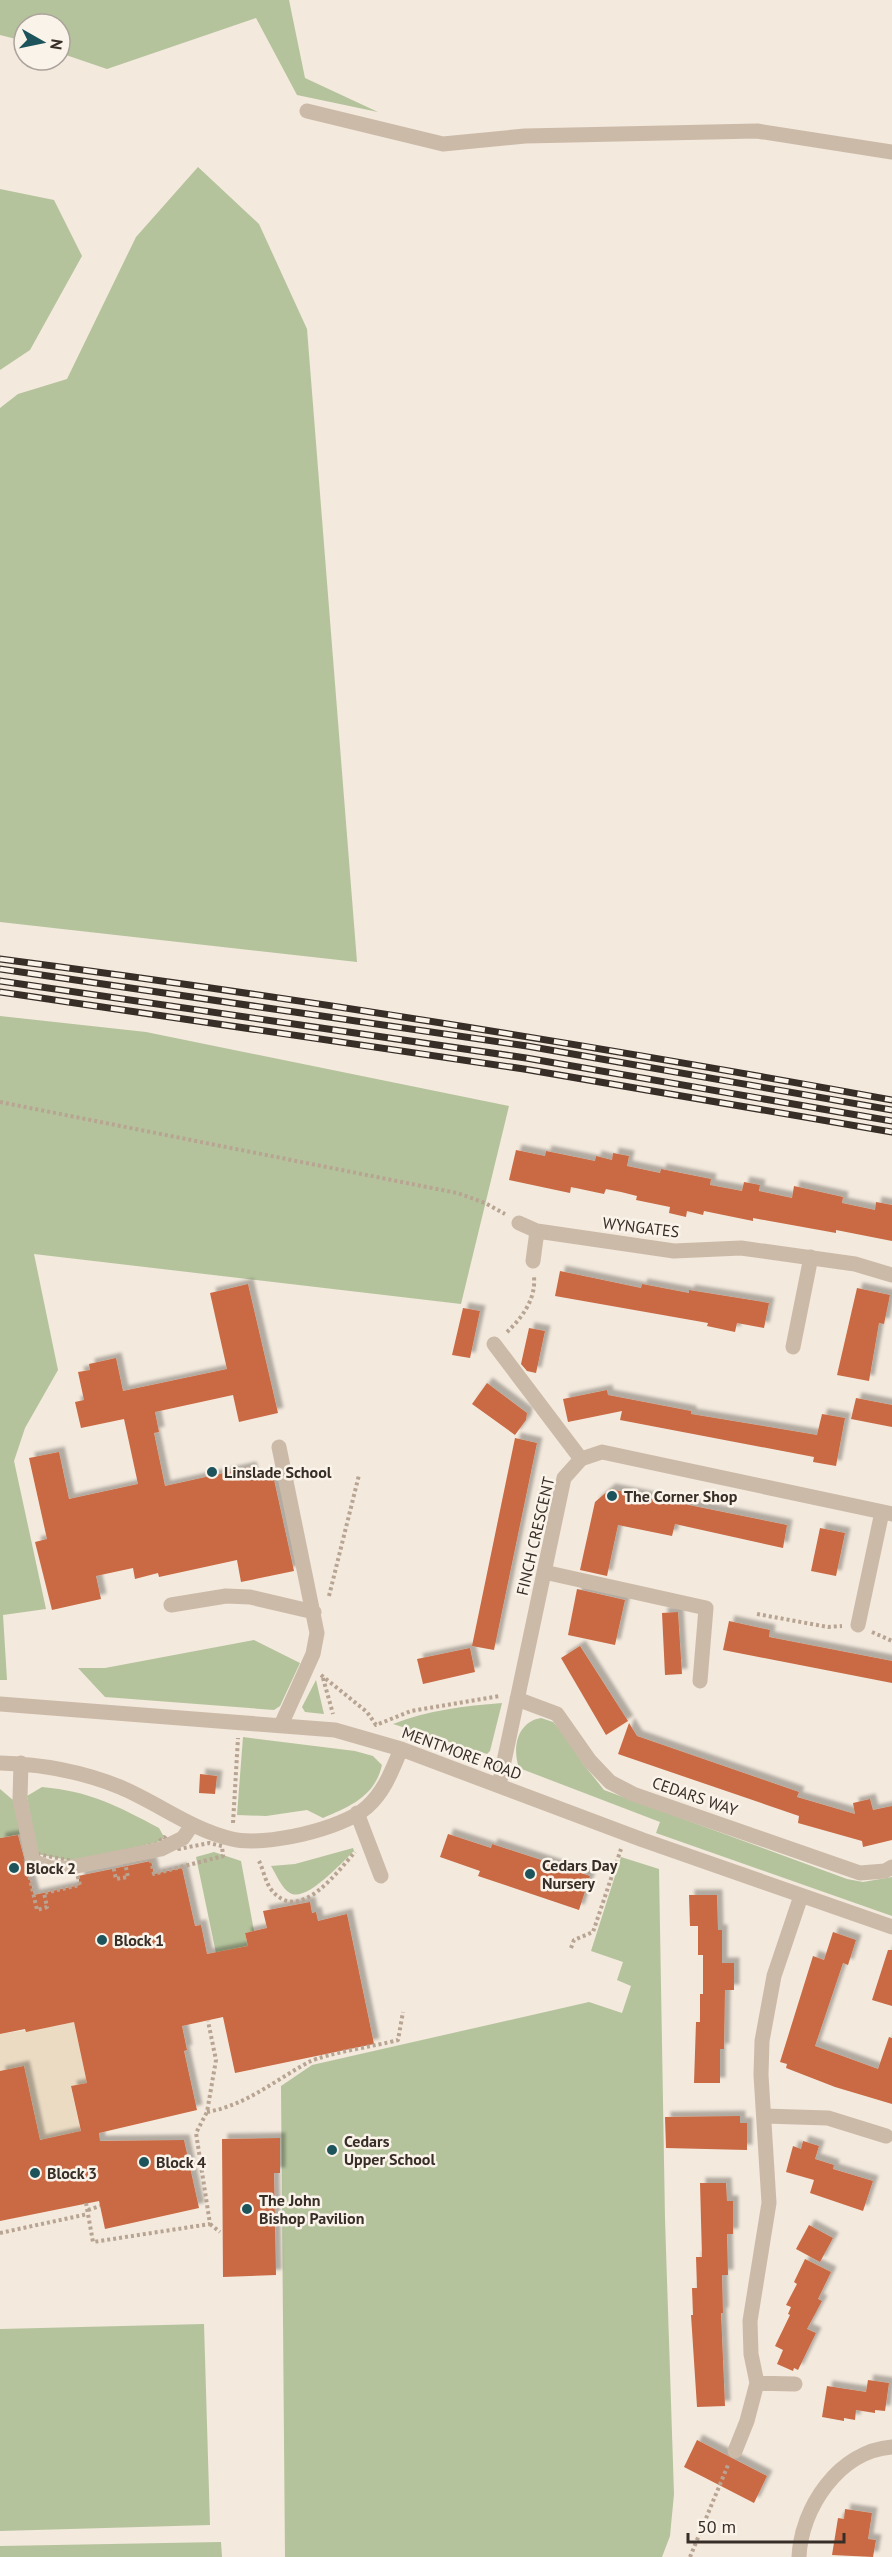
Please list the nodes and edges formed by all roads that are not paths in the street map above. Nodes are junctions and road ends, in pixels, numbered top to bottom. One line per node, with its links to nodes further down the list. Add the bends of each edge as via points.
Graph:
1 (308, 111): 2 (street, via 443,144 525,136 758,131)
2 (892, 152)
3 (519, 1223): 4 (street, WYNGATES)
4 (537, 1232): 5 (street, WYNGATES, via 674,1251 741,1248); 6 (street)
5 (812, 1257): 7 (street, WYNGATES); 9 (street)
6 (533, 1261)
7 (892, 1275)
8 (494, 1344): 11 (street)
9 (793, 1347)
10 (279, 1447): 15 (street)
11 (581, 1459): 12 (street, via 602,1452); 13 (street, FINCH CRESCENT, via 564,1478)
12 (887, 1513): 16 (street)
13 (544, 1572): 17 (street, via 706,1608); 18 (street, FINCH CRESCENT)
14 (171, 1605): 15 (street, via 226,1596 250,1597)
15 (314, 1612): 20 (street, via 317,1633 313,1654)
16 (858, 1625)
17 (700, 1681)
18 (518, 1699): 24 (street, FINCH CRESCENT); 27 (street, CEDARS WAY, via 557,1714 590,1761 610,1782 633,1794 860,1873)
19 (0, 1704): 20 (street, MENTMORE ROAD)
20 (281, 1725): 21 (street, MENTMORE ROAD, via 335,1730)
21 (401, 1749): 24 (street, MENTMORE ROAD); 25 (street, via 387,1785)
22 (0, 1763): 23 (street)
23 (21, 1763): 26 (street, via 120,1787); 26 (street, via 20,1799 33,1861 50,1868 161,1849 183,1838)
24 (499, 1785): 29 (street, MENTMORE ROAD)
25 (357, 1813): 26 (street, via 304,1835 260,1840 232,1839); 28 (street)
26 (192, 1825)
27 (892, 1867)
28 (381, 1876)
29 (801, 1896): 30 (street, MENTMORE ROAD); 31 (street, via 766,2008 761,2075)
30 (892, 1927)
31 (764, 2116): 32 (street, via 828,2118); 33 (street, via 769,2203 750,2321)
32 (886, 2136)
33 (757, 2383): 34 (street); 36 (street)
34 (795, 2384)
35 (892, 2447): 37 (street, via 852,2461 830,2481 813,2503 800,2539)
36 (735, 2451)
37 (799, 2557)

